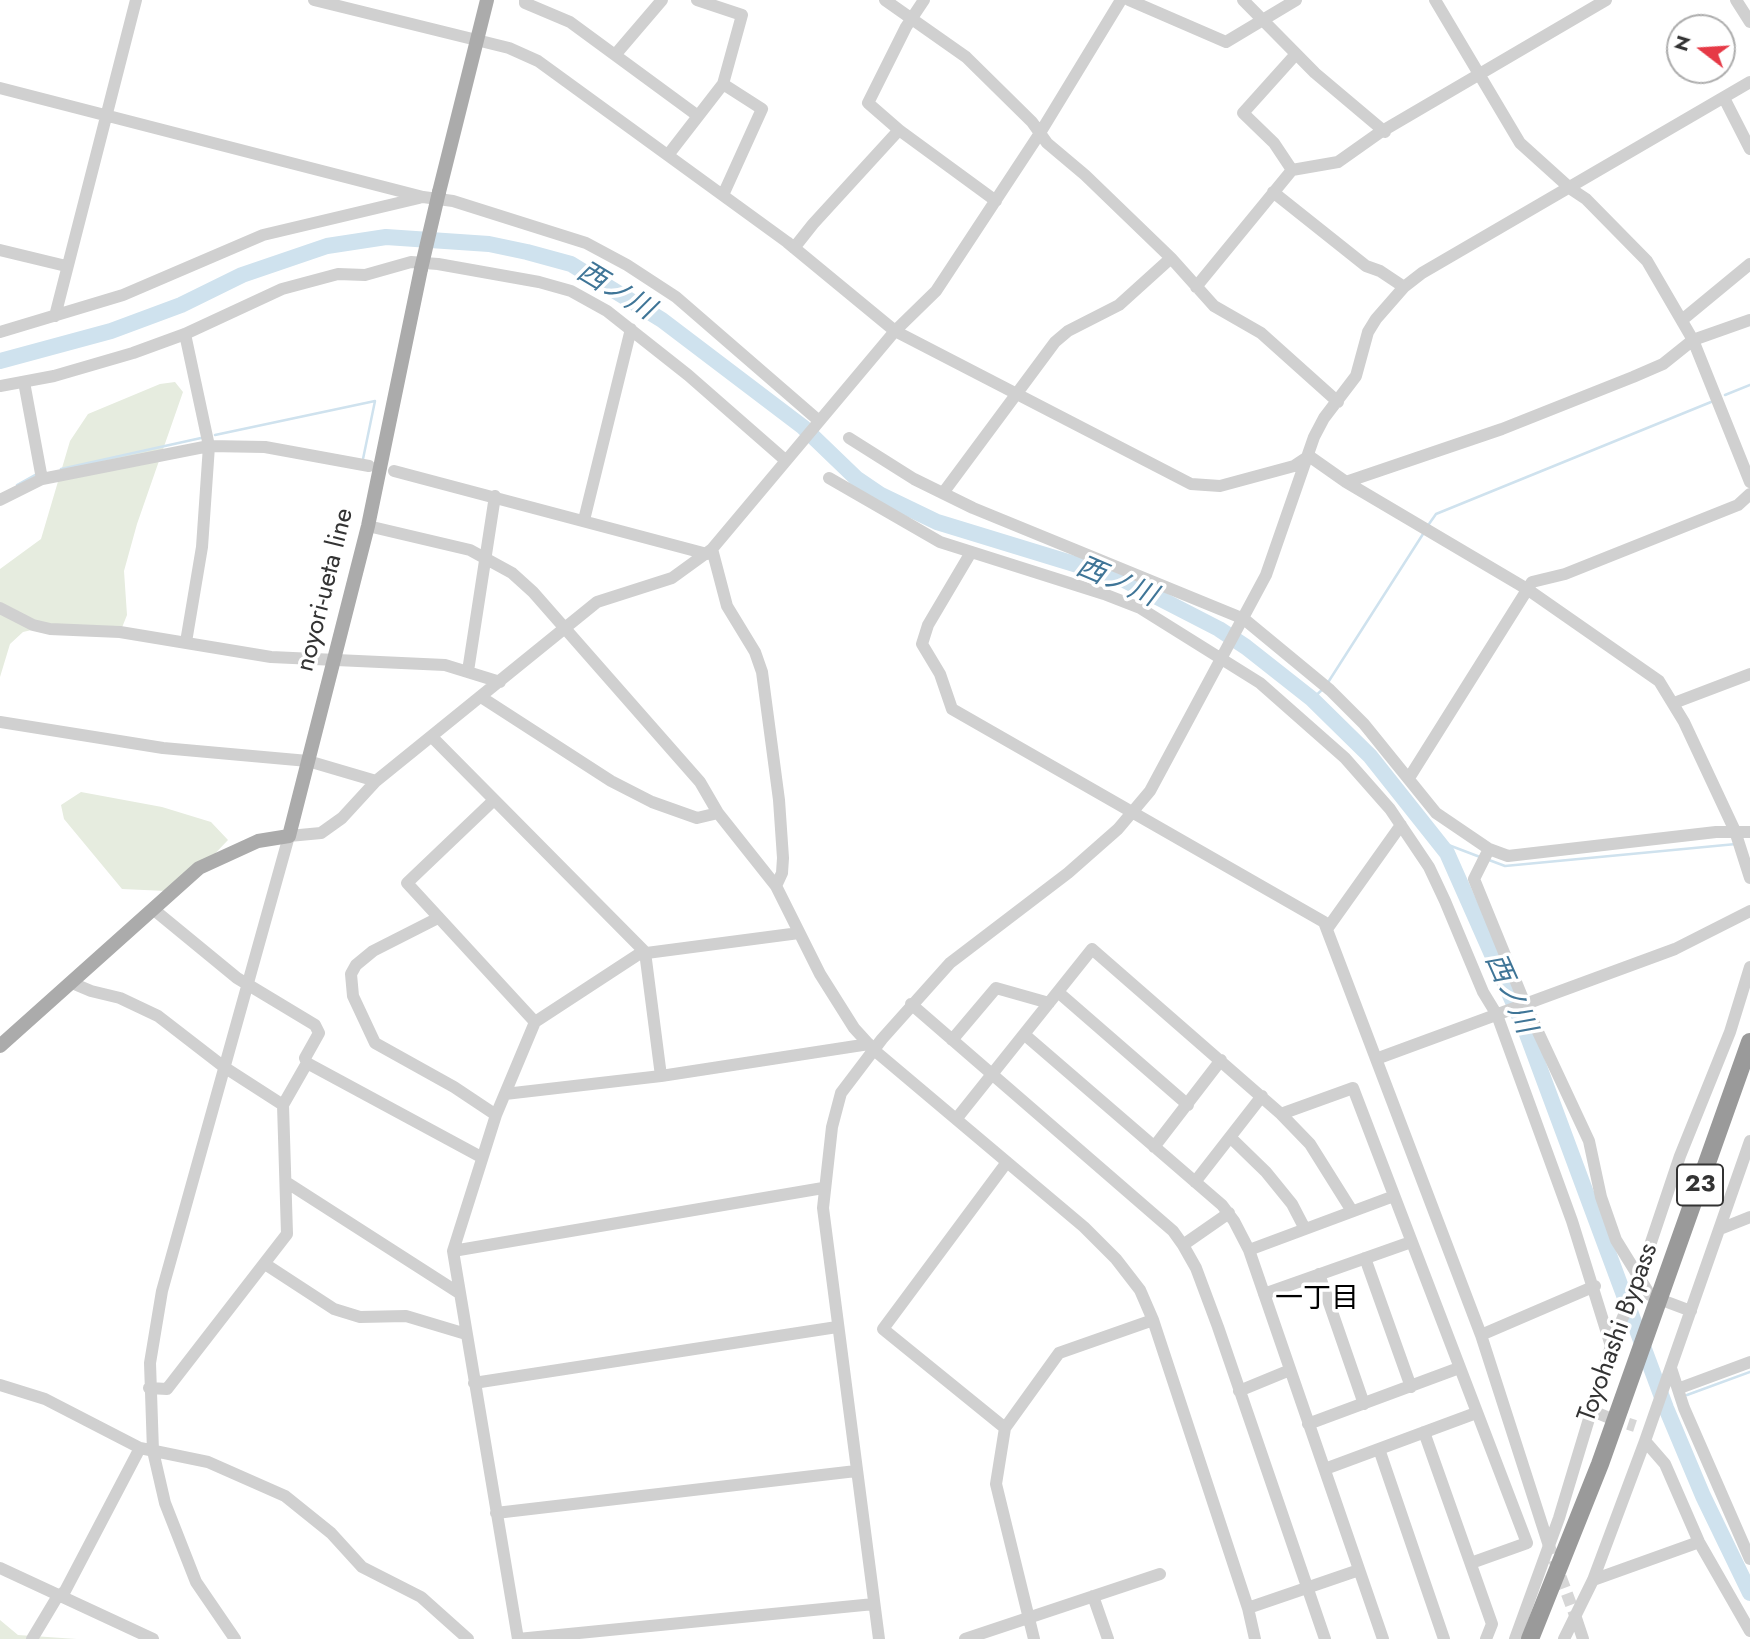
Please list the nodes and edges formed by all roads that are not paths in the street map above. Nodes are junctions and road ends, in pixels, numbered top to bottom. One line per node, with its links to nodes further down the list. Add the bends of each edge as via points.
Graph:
1 (135, 0): 27 (street)
2 (314, 0): 19 (street)
3 (487, 0): 19 (main road, noyori-ueta line)
4 (525, 0): 21 (street, via 570,22)
5 (662, 0): 21 (street)
6 (696, 0): 24 (street, via 742,15)
7 (885, 0): 16 (street)
8 (924, 0): 16 (street)
9 (1121, 0): 31 (street)
10 (1129, 0): 17 (street, via 1226,42)
11 (1243, 0): 17 (street)
12 (1296, 0): 17 (street)
13 (1435, 0): 22 (street)
14 (1606, 0): 22 (street)
15 (1737, 0): 18 (street)
16 (912, 19): 29 (street, via 868,103); 31 (street, via 966,57)
17 (1262, 21): 20 (street)
18 (1750, 22)
19 (476, 41): 33 (street, via 538,61); 75 (main road, noyori-ueta line, bridge, via 421,270)
20 (1296, 54): 30 (street); 34 (street, via 1243,113 1275,143)
21 (615, 55): 28 (street)
22 (1480, 75): 30 (street); 35 (street, via 1520,143)
23 (1750, 82): 26 (street)
24 (723, 83): 28 (street); 37 (street, via 762,110)
25 (0, 88): 27 (street)
26 (1724, 98): 32 (street); 35 (street)
27 (106, 116): 38 (street); 44 (street)
28 (698, 116): 33 (street)
29 (899, 130): 39 (street); 40 (street)
30 (1385, 132): 34 (street, via 1338,162)
31 (1040, 133): 39 (street); 42 (street)
32 (1750, 149)
33 (668, 155): 37 (street)
34 (1292, 170): 36 (street)
35 (1571, 189): 46 (street); 48 (street, via 1647,261)
36 (1273, 191): 45 (street); 46 (street, via 1366,266)
37 (723, 195): 40 (street)
38 (423, 197): 47 (street, via 263,235 172,276); 59 (street, via 453,201 586,243 626,264 676,297)
39 (996, 201): 51 (street, via 936,291)
40 (794, 248): 51 (street)
41 (0, 250): 44 (street)
42 (1171, 258): 45 (street); 57 (street, via 1119,305 1061,337)
43 (1750, 264): 48 (street)
44 (66, 266): 47 (street)
45 (1196, 287): 58 (street, via 1214,306 1261,333)
46 (1404, 287): 58 (street, via 1368,332 1356,376)
47 (55, 316): 52 (street)
48 (1682, 320): 54 (street)
49 (1750, 320): 54 (street)
50 (631, 329): 53 (street, via 571,291 411,262 282,289); 63 (street); 74 (street)
51 (895, 331): 57 (street); 59 (street)
52 (0, 332)
53 (185, 334): 55 (street); 61 (street)
54 (1693, 340): 68 (street, via 1663,363 1633,377 1502,429); 69 (street)
55 (23, 382): 56 (street); 67 (street)
56 (0, 386)
57 (1019, 393): 62 (street, via 1191,484 1220,486 1294,466); 70 (street)
58 (1338, 402): 62 (street, via 1324,418)
59 (818, 419): 63 (street)
60 (849, 438): 70 (street)
61 (209, 446): 64 (street, via 265,447); 67 (street); 83 (street, via 202,547)
62 (1309, 456): 68 (street); 81 (street, via 1266,575)
63 (784, 459): 76 (street)
64 (369, 466)
65 (394, 471): 72 (street)
66 (829, 478): 77 (street, via 920,532)
67 (42, 479): 73 (street)
68 (1346, 482): 79 (street)
69 (1750, 482)
70 (943, 493): 81 (street)
71 (1750, 494): 79 (street, via 1738,505 1565,574 1532,582)
72 (495, 496): 74 (street); 78 (street)
73 (0, 500)
74 (584, 520): 76 (street)
75 (368, 526): 78 (street, via 450,543); 84 (main road, noyori-ueta line)
76 (709, 551): 82 (street, via 672,578 597,602); 105 (street, via 727,606 762,672 783,858)
77 (970, 554): 85 (street, via 1140,608); 97 (street, via 928,625 922,644 940,674 952,709)
78 (485, 558): 82 (street, via 512,573); 86 (street)
79 (1527, 589): 90 (street, via 1659,681); 94 (street)
80 (0, 608): 83 (street, via 50,629 120,632)
81 (1244, 619): 85 (street); 94 (street, via 1326,686)
82 (564, 625): 88 (street); 98 (street, via 699,782)
83 (186, 642): 84 (street, via 271,657)
84 (335, 658): 86 (street, via 444,665); 93 (main road, noyori-ueta line)
85 (1220, 658): 97 (street); 99 (street, via 1260,683 1345,758)
86 (468, 671): 88 (street)
87 (1750, 674): 90 (street)
88 (500, 682): 89 (street)
89 (481, 697): 92 (street); 98 (street, via 611,781 652,802 697,818)
90 (1674, 702): 100 (street)
91 (0, 722): 93 (street, via 163,748)
92 (432, 737): 95 (street); 96 (street)
93 (308, 761): 95 (street); 101 (main road, noyori-ueta line)
94 (1409, 778): 102 (street, via 1436,813)
95 (376, 780): 101 (street, via 342,818 321,833)
96 (494, 800): 108 (street, via 407,883); 111 (street)
97 (1135, 811): 109 (street, via 1319,918); 117 (street, via 1026,908 959,955)
98 (718, 813): 105 (street)
99 (1401, 825): 109 (street); 119 (street, via 1429,867)
100 (1741, 833): 102 (street, via 1508,856); 103 (street)
101 (289, 836): 106 (main road, via 258,841 199,868); 114 (street)
102 (1488, 851): 118 (street, via 1474,879)
103 (1746, 857): 104 (street)
104 (1750, 878)
105 (776, 886): 110 (street)
106 (153, 909): 113 (main road); 114 (street)
107 (1750, 911): 118 (street, via 1675,949)
108 (438, 918): 120 (street); 137 (street, via 373,951 356,965 351,974 353,996 375,1043)
109 (1327, 929): 126 (street)
110 (799, 933): 111 (street); 125 (street, via 843,1013)
111 (645, 952): 120 (street); 130 (street)
112 (1750, 967): 160 (street)
113 (72, 983): 124 (main road); 129 (street, via 158,1016)
114 (247, 986): 128 (street, via 318,1028); 129 (street)
115 (1058, 992): 116 (street); 127 (street, via 1092,949); 135 (street)
116 (1049, 1003): 121 (street); 122 (street, via 996,988)
117 (911, 1004): 122 (street); 125 (street)
118 (1524, 1005): 119 (street); 160 (street, via 1589,1141 1601,1197)
119 (1497, 1015): 126 (street); 161 (street)
120 (535, 1023): 132 (street)
121 (1025, 1035): 131 (street); 141 (street)
122 (952, 1040): 131 (street)
123 (1750, 1042): 229 (highway, Toyohashi Bypass / 23)
124 (0, 1046)
125 (872, 1047): 130 (street); 138 (street); 146 (street, via 841,1093)
126 (1376, 1059): 170 (street)
127 (1221, 1060): 133 (street); 135 (street)
128 (307, 1063): 134 (street); 142 (street)
129 (224, 1067): 134 (street); 179 (street, via 162,1291)
130 (661, 1076): 132 (street)
131 (992, 1076): 138 (street); 154 (street, via 1173,1231)
132 (505, 1094): 137 (street)
133 (1262, 1096): 136 (street); 139 (street)
134 (282, 1105): 144 (street)
135 (1188, 1105): 141 (street)
136 (1281, 1114): 147 (street, via 1353,1088); 148 (street, via 1310,1144)
137 (496, 1115): 142 (street)
138 (957, 1118): 143 (street)
139 (1230, 1137): 145 (street); 151 (street, via 1266,1172)
140 (1750, 1141): 152 (street)
141 (1154, 1147): 145 (street)
142 (481, 1157): 156 (street)
143 (1007, 1161): 167 (street, via 1116,1259 1140,1290); 188 (street, via 883,1329)
144 (286, 1182): 158 (street, via 287,1234); 162 (street)
145 (1195, 1182): 149 (street)
146 (823, 1188): 156 (street); 168 (street)
147 (1394, 1196): 148 (street); 153 (street)
148 (1352, 1212): 151 (street)
149 (1229, 1213): 154 (street); 155 (street)
150 (1750, 1217): 152 (street)
151 (1306, 1229): 155 (street)
152 (1720, 1229): 166 (street)
153 (1411, 1242): 157 (street); 173 (street)
154 (1183, 1245): 181 (street, via 1196,1268)
155 (1249, 1250): 163 (street)
156 (453, 1251): 162 (street)
157 (1366, 1258): 159 (street); 178 (street)
158 (265, 1264): 169 (street, via 334,1309 360,1317 406,1316); 179 (street, via 167,1389)
159 (1319, 1274): 163 (street); 182 (street)
160 (1636, 1282): 164 (street); 171 (street)
161 (1595, 1286): 170 (street); 171 (street)
162 (459, 1293): 169 (street)
163 (1264, 1294): 174 (street)
164 (1650, 1295)
165 (1667, 1302): 166 (street)
166 (1691, 1311): 175 (street)
167 (1153, 1320): 188 (street, via 1059,1353); 210 (street)
168 (837, 1327): 176 (street); 194 (street)
169 (466, 1334): 176 (street)
170 (1481, 1335): 199 (street)
171 (1613, 1342): 183 (street)
172 (1750, 1362): 180 (street)
173 (1460, 1368): 178 (street); 184 (street)
174 (1290, 1370): 181 (street); 186 (street)
175 (1669, 1374): 180 (street); 190 (street)
176 (474, 1383): 195 (street)
177 (0, 1385): 191 (street, via 45,1399)
178 (1411, 1387): 182 (street)
179 (149, 1388): 191 (street)
180 (1680, 1388): 197 (street, via 1684,1408)
181 (1239, 1391): 206 (street)
182 (1364, 1404): 186 (street)
183 (1590, 1410): 185 (street); 199 (street)
184 (1476, 1413): 189 (street); 201 (street, via 1527,1543)
185 (1607, 1417)
186 (1308, 1424): 193 (street)
187 (1635, 1426): 190 (street)
188 (1005, 1428): 211 (street, via 996,1484)
189 (1424, 1432): 192 (street); 201 (street)
190 (1647, 1435): 198 (street, via 1665,1464); 205 (street)
191 (147, 1450): 207 (street); 216 (street, via 185,1559); 217 (street, via 208,1462 285,1496 331,1533 362,1567 421,1597)
192 (1379, 1450): 193 (street); 226 (street)
193 (1325, 1469): 203 (street)
194 (856, 1471): 195 (street); 209 (street)
195 (496, 1513): 218 (street)
196 (1750, 1523): 197 (street)
197 (1737, 1528): 200 (street)
198 (1699, 1542): 205 (street); 213 (street)
199 (1548, 1544): 228 (street)
200 (1750, 1559)
201 (1471, 1563): 227 (street, via 1492,1624)
202 (0, 1568): 207 (street)
203 (1359, 1570): 206 (street); 225 (street)
204 (1160, 1574): 208 (street)
205 (1593, 1580): 212 (street)
206 (1307, 1589): 210 (street); 224 (street)
207 (58, 1596): 214 (street); 215 (street)
208 (1093, 1596): 211 (street); 222 (street)
209 (874, 1604): 218 (street); 219 (street)
210 (1248, 1608): 223 (street)
211 (1028, 1616): 220 (street); 221 (street)
212 (1576, 1618): 230 (street); 231 (street)
213 (1750, 1631)
214 (32, 1639)
215 (153, 1639)
216 (235, 1639)
217 (468, 1639)
218 (518, 1639)
219 (878, 1639)
220 (965, 1639)
221 (1034, 1639)
222 (1108, 1639)
223 (1255, 1639)
224 (1325, 1639)
225 (1383, 1639)
226 (1444, 1639)
227 (1486, 1639)
228 (1515, 1639)
229 (1532, 1639)
230 (1564, 1639)
231 (1583, 1639)

